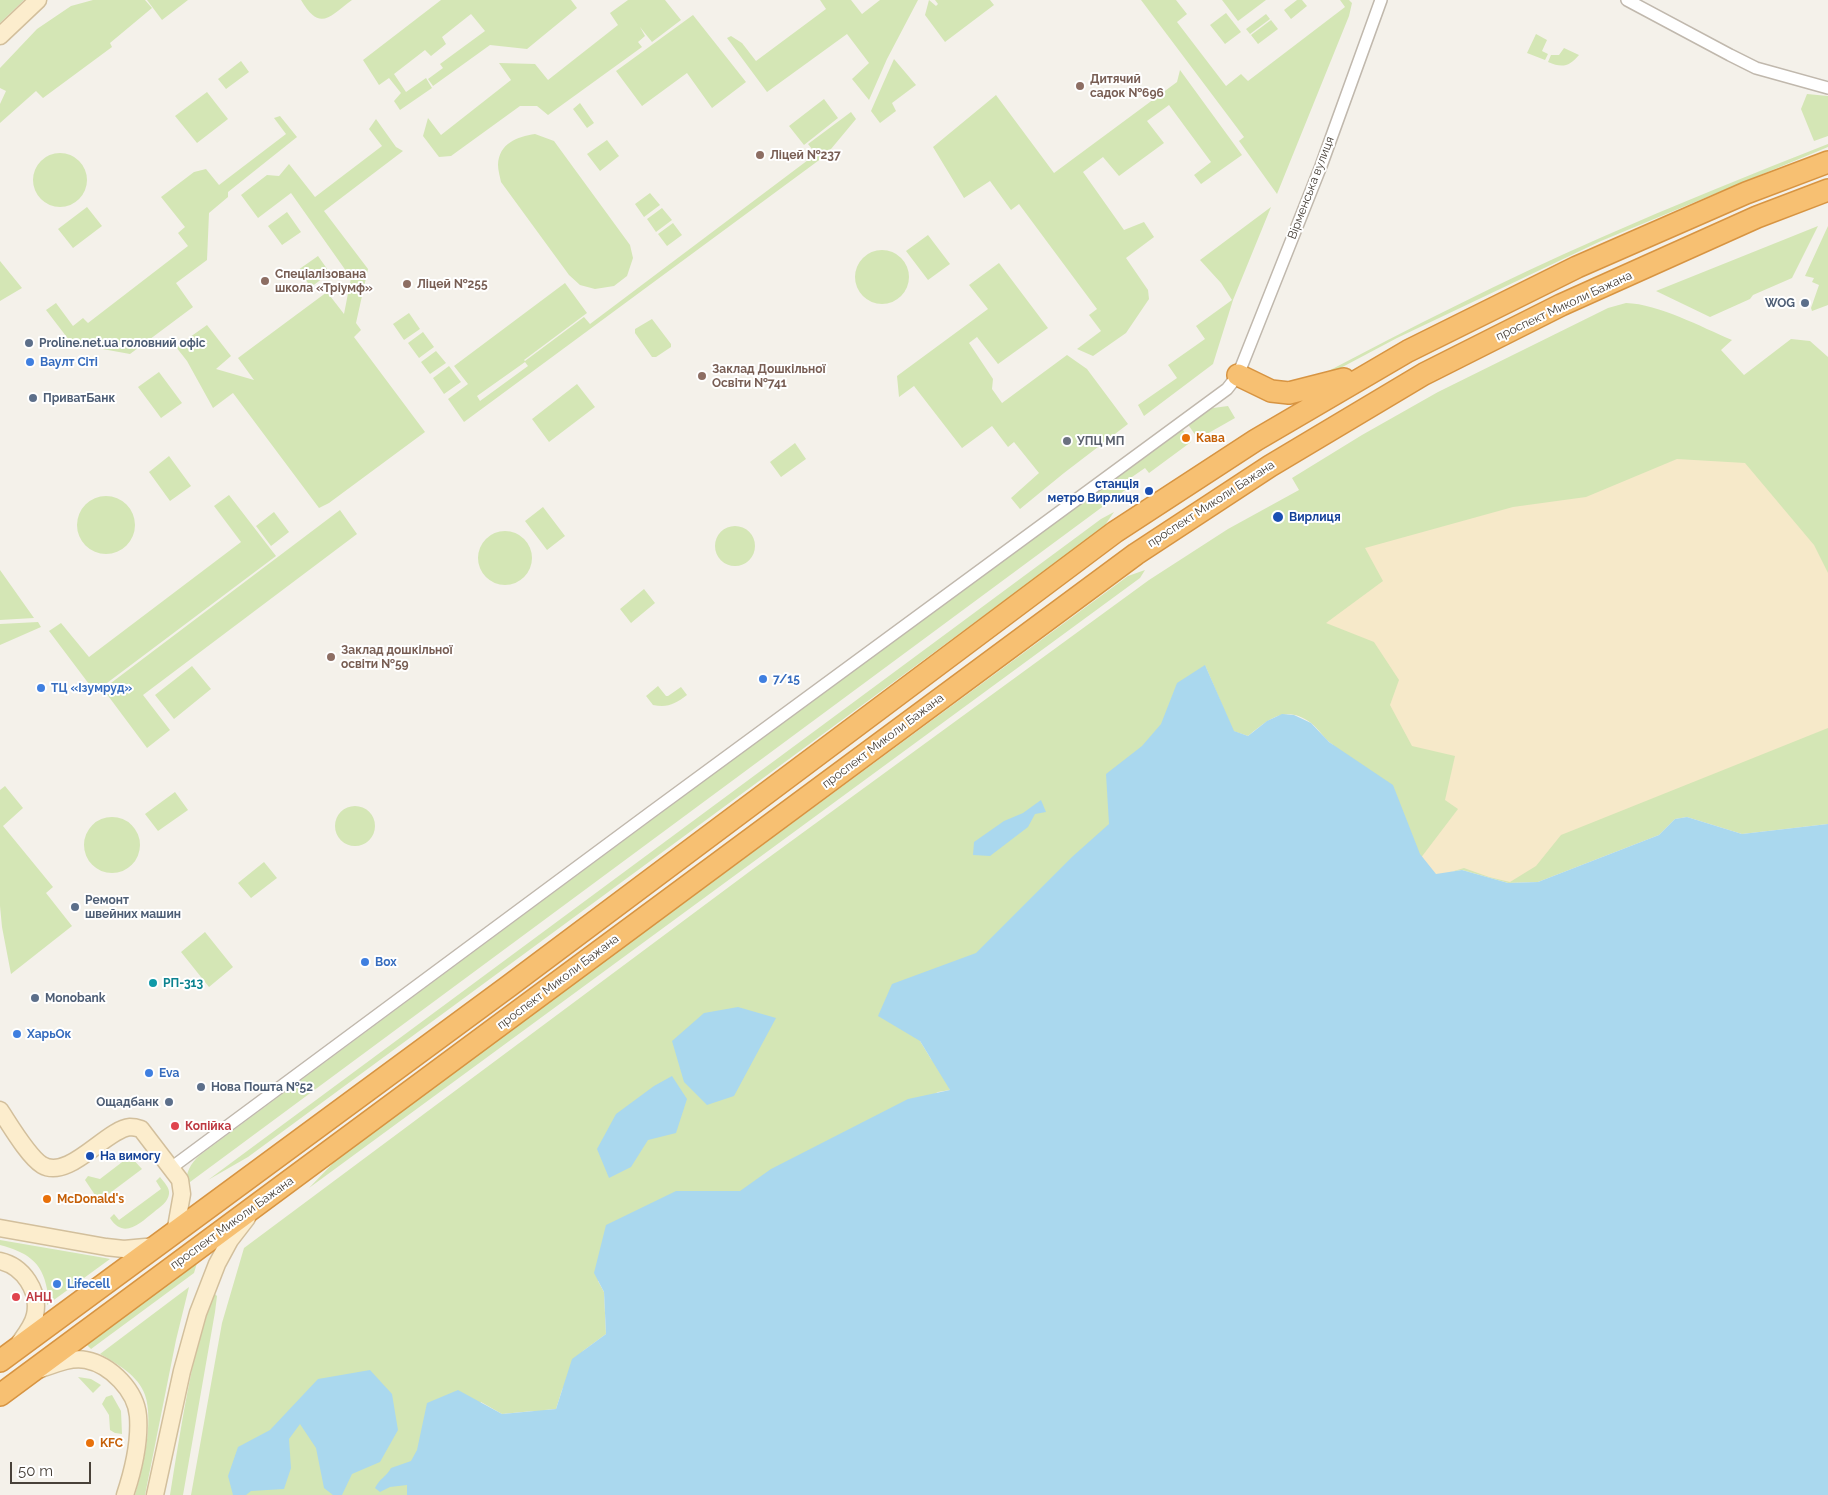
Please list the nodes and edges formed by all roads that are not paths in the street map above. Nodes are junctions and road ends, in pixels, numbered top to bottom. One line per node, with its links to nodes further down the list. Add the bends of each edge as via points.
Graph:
1 (38, 0): 4 (street)
2 (1381, 0): 9 (street, Вірменська вулиця)
3 (1627, 0): 5 (street, via 1756,68)
4 (0, 36)
5 (1828, 88)
6 (1828, 162): 8 (highway, проспект Миколи Бажана, via 1746,193 1577,267)
7 (1828, 190): 12 (highway, проспект Миколи Бажана, via 1561,305 1424,374 1270,466 1136,554)
8 (1369, 373): 9 (highway, via 1289,393 1271,391); 14 (highway, проспект Миколи Бажана, via 1256,440 1115,532)
9 (1238, 375): 11 (street, via 1227,389)
10 (0, 1110): 11 (street, via 43,1166 67,1164 129,1127 141,1129)
11 (172, 1168): 14 (street, via 180,1180 182,1194)
12 (257, 1205): 18 (highway, проспект Миколи Бажана); 21 (street, via 230,1240 207,1286 182,1371)
13 (0, 1228): 15 (street, via 106,1247)
14 (175, 1233): 15 (highway, проспект Миколи Бажана)
15 (156, 1246): 17 (highway, проспект Миколи Бажана)
16 (0, 1261): 17 (street, via 19,1269 27,1278 35,1300 35,1315 30,1327)
17 (7, 1355)
18 (30, 1373): 19 (highway, проспект Миколи Бажана); 20 (street, via 59,1363 86,1360 108,1370 126,1386 136,1404 138,1416 131,1475)
19 (0, 1395)
20 (125, 1495)
21 (156, 1495)

